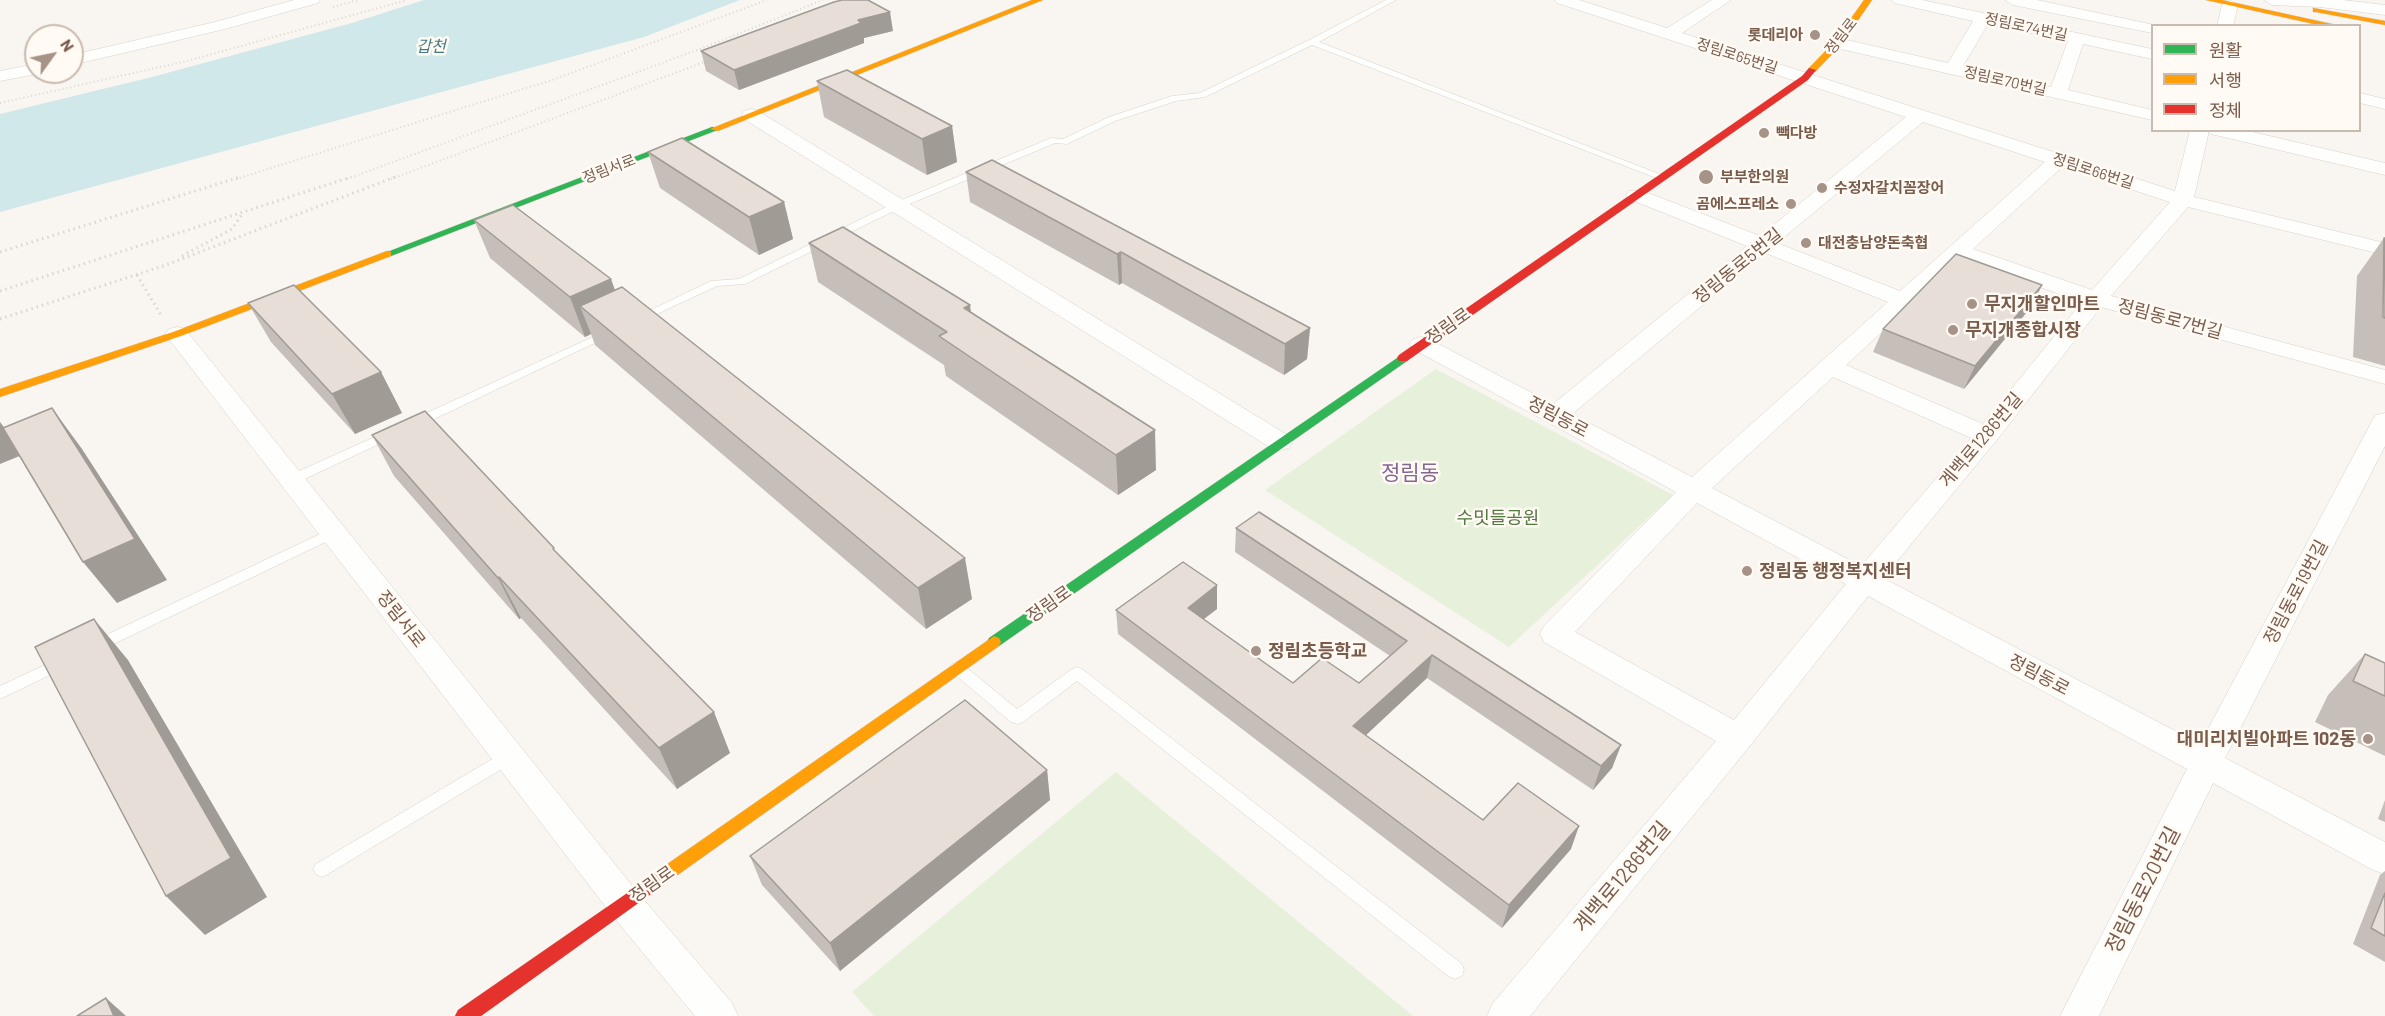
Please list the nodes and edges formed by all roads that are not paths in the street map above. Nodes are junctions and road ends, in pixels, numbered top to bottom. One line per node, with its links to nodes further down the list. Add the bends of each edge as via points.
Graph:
1 (312, 0): 26 (street)
2 (1039, 0): 34 (main road, 정림서로)
3 (1392, 0): 23 (lane)
4 (1563, 0): 20 (street, 정림로65번길)
5 (1723, 0): 20 (street, 정림로65번길)
6 (1868, 0): 24 (main road, 정림로)
7 (1900, 0): 13 (street, 정림로74번길)
8 (2013, 0): 18 (street)
9 (2210, 0): 11 (main road)
10 (2272, 0): 12 (street); 15 (main road)
11 (2230, 4): 15 (main road); 17 (street)
12 (2385, 10)
13 (1983, 18): 22 (street, 정림로74번길); 27 (street, 정림로70번길)
14 (2385, 18): 15 (main road)
15 (2335, 19): 16 (main road)
16 (2385, 23)
17 (2225, 24)
18 (2151, 28)
19 (2361, 30): 21 (main road)
20 (1668, 34): 30 (street, 정림로65번길)
21 (2385, 35)
22 (2077, 38): 25 (street, 정림로74번길); 31 (street, 정림로70번길)
23 (1312, 42): 41 (lane); 44 (lane, via 1202,95 1175,98 1112,119 1064,142 1054,140)
24 (1838, 43): 27 (street, 정림로70번길); 30 (main road, 정림로)
25 (2151, 54)
26 (84, 57)
27 (1953, 69): 31 (street, 정림로70번길)
28 (24, 71): 29 (street)
29 (0, 76)
30 (1805, 78): 35 (street, 정림로66번길); 41 (main road, 정림로)
31 (2058, 93): 36 (street, 정림로70번길)
32 (2361, 99): 33 (street)
33 (2385, 104)
34 (751, 115): 44 (street); 50 (main road, 정림서로)
35 (1920, 115): 39 (street, 정림로66번길); 45 (street, 정림동로5번길)
36 (2151, 115)
37 (2200, 132): 43 (street, 계백로1286번길)
38 (2227, 132): 40 (street)
39 (2058, 160): 43 (street, 정림로66번길); 47 (street)
40 (2385, 169)
41 (1662, 177): 42 (main road, 정림로)
42 (1636, 195): 45 (street); 51 (main road, 정림로)
43 (2183, 200): 46 (street, 정림로66번길); 48 (street, 계백로1286번길)
44 (896, 206): 58 (street); 59 (lane, via 741,282 715,283)
45 (1764, 245): 49 (street); 55 (street, 정림동로5번길)
46 (2385, 249)
47 (1958, 251): 48 (street, 정림동로7번길); 49 (street)
48 (2096, 299): 53 (street, 정림동로7번길); 57 (street, 계백로1286번길)
49 (1904, 300): 52 (street)
50 (170, 327): 54 (main road, 정림서로); 59 (street, 정림서로)
51 (1421, 344): 55 (street, 정림동로); 58 (main road, 정림로)
52 (1830, 367): 57 (street); 60 (street)
53 (2385, 377)
54 (0, 393)
55 (1555, 415): 60 (street, 정림동로)
56 (2385, 421): 67 (street, 정림동로19번길)
57 (1987, 435): 62 (street, 계백로1286번길)
58 (1280, 442): 63 (main road, 정림로)
59 (291, 480): 61 (street, 정림서로)
60 (1694, 490): 62 (street, 정림동로); 65 (street, via 1555,634)
61 (333, 532): 64 (lane); 66 (street, 정림서로)
62 (1864, 581): 65 (street, 계백로1286번길); 67 (street, 정림동로)
63 (957, 668): 70 (main road, 정림로); 71 (lane, via 1017,718 1077,673)
64 (0, 693)
65 (1738, 738): 74 (street, 계백로1286번길)
66 (509, 756): 69 (lane); 70 (street, 정림서로)
67 (2206, 764): 68 (street, 정림동로); 75 (street, 정림동로20번길)
68 (2385, 859)
69 (322, 869)
70 (625, 904): 72 (main road, 정림로); 73 (street, 정림서로)
71 (1455, 970)
72 (465, 1016)
73 (719, 1016)
74 (1506, 1016)
75 (2079, 1016)

